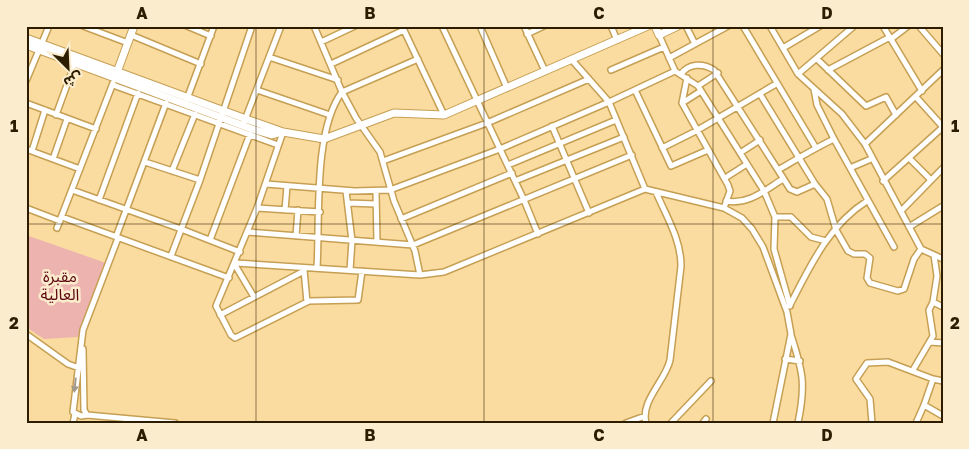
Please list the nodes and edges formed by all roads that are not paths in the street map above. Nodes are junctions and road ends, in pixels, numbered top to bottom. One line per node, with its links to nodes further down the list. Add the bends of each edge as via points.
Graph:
1 (49, 26): 41 (street)
2 (83, 26): 38 (street)
3 (134, 26): 31 (street)
4 (187, 26): 33 (street)
5 (214, 26): 33 (street)
6 (252, 26): 90 (street)
7 (281, 26): 45 (street)
8 (314, 26): 37 (street)
9 (355, 26): 37 (street)
10 (442, 26): 78 (street)
11 (480, 26): 67 (street)
12 (524, 26): 30 (street)
13 (544, 26): 30 (street)
14 (611, 26): 36 (street)
15 (648, 26): 36 (street)
16 (655, 26): 32 (street)
17 (678, 26): 32 (street)
18 (686, 26): 39 (street)
19 (728, 26): 39 (street)
20 (742, 26): 66 (street)
21 (770, 26): 43 (street)
22 (820, 26): 43 (street)
23 (842, 26): 29 (street)
24 (854, 26): 29 (street)
25 (883, 26): 35 (street)
26 (908, 26): 35 (street)
27 (920, 26): 44 (street)
28 (403, 28): 47 (street); 52 (street)
29 (845, 33): 49 (street)
30 (527, 34): 56 (street)
31 (131, 35): 38 (street); 51 (street)
32 (659, 35): 42 (street)
33 (211, 36): 51 (street)
34 (26, 38): 41 (street)
35 (890, 38): 54 (street); 73 (street)
36 (616, 40): 48 (street)
37 (321, 42): 52 (street)
38 (128, 43): 61 (street)
39 (695, 44): 46 (street)
40 (26, 45): 41 (street)
41 (41, 47): 50 (street); 61 (street); 65 (street)
42 (664, 47): 46 (street); 53 (street)
43 (783, 48): 60 (street)
44 (943, 54)
45 (269, 57): 64 (street); 70 (street)
46 (669, 58): 57 (street)
47 (418, 59): 74 (street); 88 (street)
48 (572, 60): 56 (street); 63 (street)
49 (817, 60): 54 (street); 60 (street)
50 (75, 63): 61 (street); 86 (street)
51 (201, 64): 79 (street)
52 (331, 64): 64 (street)
53 (611, 70)
54 (828, 70): 89 (street, via 866,106 888,98)
55 (943, 70): 73 (street)
56 (545, 71): 67 (street)
57 (675, 71): 58 (street); 71 (street)
58 (681, 74): 59 (street, via 687,67 702,65); 62 (street)
59 (718, 74): 68 (street); 83 (street)
60 (798, 74): 69 (street)
61 (115, 78): 72 (street); 79 (street); 99 (street)
62 (688, 78): 68 (street); 82 (street)
63 (589, 79): 80 (street); 95 (street)
64 (338, 80): 74 (street)
65 (26, 81)
66 (776, 84): 75 (street); 111 (street)
67 (507, 88): 78 (street)
68 (700, 88): 82 (street); 91 (street)
69 (814, 89): 105 (street, via 817,105); 107 (street, via 842,114)
70 (257, 90): 87 (street); 94 (street)
71 (635, 90): 80 (street); 110 (street)
72 (139, 91): 77 (street); 150 (street)
73 (922, 91): 76 (street)
74 (342, 92): 87 (street); 96 (street)
75 (760, 94): 83 (street); 117 (street)
76 (916, 97): 89 (street); 98 (street)
77 (167, 101): 79 (street); 85 (street); 122 (street)
78 (477, 101): 88 (street); 95 (street)
79 (186, 102): 85 (street); 90 (street)
80 (609, 102): 93 (street); 97 (street)
81 (26, 103): 84 (street)
82 (682, 103): 101 (street)
83 (739, 106): 91 (street); 106 (street)
84 (45, 110): 86 (street); 113 (street)
85 (195, 112): 90 (street); 130 (street)
86 (56, 115): 92 (street)
87 (330, 115): 104 (street)
88 (444, 115): 96 (street, via 394,113)
89 (896, 115): 107 (street)
90 (220, 118): 94 (street); 100 (street); 135 (street)
91 (718, 118): 101 (street); 115 (street)
92 (67, 119): 99 (street); 119 (street)
93 (616, 120): 103 (street); 108 (street)
94 (244, 122): 100 (street)
95 (487, 123): 112 (street); 121 (street)
96 (361, 126): 104 (street); 121 (street)
97 (552, 126): 108 (street); 112 (street)
98 (943, 127): 118 (street)
99 (96, 129): 128 (street)
100 (252, 129): 102 (street); 109 (street); 178 (street)
101 (696, 131): 110 (street); 114 (street)
102 (283, 132): 104 (street); 109 (street)
103 (624, 137): 116 (street); 123 (street)
104 (324, 139): 144 (street)
105 (834, 139): 111 (street); 126 (street)
106 (760, 140): 115 (street); 129 (street)
107 (865, 144): 120 (street)
108 (559, 145): 123 (street); 125 (street)
109 (278, 146): 139 (street)
110 (662, 148): 114 (street, via 673,166)
111 (816, 148): 117 (street)
112 (500, 149): 125 (street); 145 (street)
113 (29, 150): 119 (street)
114 (708, 150): 133 (street)
115 (740, 153): 124 (street)
116 (632, 155): 132 (street); 142 (street)
117 (800, 157): 129 (street); 140 (street)
118 (908, 158): 136 (street); 138 (street)
119 (53, 159): 128 (street)
120 (871, 159): 126 (street); 138 (street)
121 (383, 160): 145 (street)
122 (145, 162): 130 (street); 160 (street)
123 (566, 162): 132 (street); 137 (street)
124 (747, 164): 133 (street); 147 (street)
125 (508, 165): 131 (street)
126 (850, 168): 153 (street)
127 (943, 168): 136 (street)
128 (80, 169): 143 (street)
129 (778, 170): 134 (street)
130 (172, 171): 135 (street)
131 (512, 173): 137 (street); 168 (street)
132 (574, 178): 151 (street); 165 (street)
133 (725, 178): 152 (street, via 730,188)
134 (783, 179): 140 (street, via 790,189 797,192); 147 (street)
135 (200, 180): 171 (street)
136 (931, 180): 163 (street)
137 (515, 181): 151 (street)
138 (883, 181): 163 (street)
139 (266, 184): 141 (street); 158 (street)
140 (815, 184): 172 (street, via 827,199)
141 (287, 186): 144 (street); 161 (street)
142 (645, 189): 149 (street); 165 (street)
143 (72, 190): 150 (street); 167 (street)
144 (320, 190): 146 (street); 164 (street)
145 (390, 190): 148 (street); 168 (street)
146 (346, 191): 148 (street); 154 (street)
147 (764, 191): 152 (street, via 743,202); 166 (street)
148 (376, 192): 155 (street)
149 (656, 192): 159 (street); 219 (street, via 673,228 681,266 669,366 656,386)
150 (99, 200): 160 (street)
151 (524, 200): 174 (street); 182 (street)
152 (726, 201): 159 (street)
153 (867, 201): 172 (street, via 848,214); 183 (street)
154 (348, 203): 155 (street); 179 (street)
155 (376, 204): 180 (street)
156 (943, 206): 169 (street)
157 (26, 208): 167 (street)
158 (257, 208): 161 (street); 173 (street)
159 (724, 208): 201 (street, via 742,218 763,247)
160 (126, 209): 171 (street); 176 (street)
161 (285, 210): 162 (street)
162 (298, 210): 164 (street); 175 (street)
163 (901, 211): 169 (street)
164 (320, 212): 177 (street)
165 (589, 213): 174 (street)
166 (775, 217): 181 (street, via 791,217 811,237); 199 (street, via 774,249)
167 (61, 219): 170 (street); 176 (street)
168 (401, 219): 182 (street)
169 (910, 227): 184 (street)
170 (58, 228)
171 (181, 228): 178 (street); 187 (street)
172 (836, 230): 181 (street); 184 (street, via 850,253 865,254 870,258 869,282 898,291 906,287 914,259)
173 (248, 232): 175 (street); 185 (street)
174 (538, 234): 194 (street, via 444,272)
175 (296, 236): 177 (street)
176 (117, 237): 187 (street); 205 (street, via 83,330)
177 (319, 238): 179 (street); 190 (street)
178 (210, 240): 185 (street)
179 (352, 241): 180 (street); 192 (street)
180 (377, 242): 182 (street)
181 (826, 242): 199 (street, via 810,263)
182 (413, 246): 194 (street)
183 (894, 247)
184 (921, 249): 186 (street)
185 (240, 252): 189 (street)
186 (934, 255): 188 (street); 198 (street, via 937,276)
187 (171, 256): 195 (street)
188 (943, 258)
189 (235, 264): 191 (street); 195 (street); 196 (street)
190 (317, 268): 191 (street); 192 (street)
191 (304, 269): 196 (street); 197 (street)
192 (350, 270): 193 (street)
193 (362, 271): 194 (street); 197 (street, via 358,300)
194 (420, 275)
195 (229, 278): 202 (street, via 216,306)
196 (254, 297): 202 (street)
197 (306, 302): 202 (street, via 235,338)
198 (933, 302): 200 (street); 206 (street, via 929,310 933,331)
199 (790, 306): 201 (street)
200 (943, 307)
201 (787, 312): 204 (street)
202 (220, 315)
203 (26, 334): 210 (street)
204 (790, 334): 208 (street); 209 (street)
205 (82, 342): 210 (street); 211 (street)
206 (930, 342): 207 (street); 212 (street)
207 (943, 343)
208 (785, 359): 209 (street); 226 (street)
209 (800, 361): 227 (street, via 804,394)
210 (77, 368): 211 (street); 217 (street, one-way to 217, via 72,409)
211 (85, 369): 218 (street, via 84,410)
212 (913, 370): 213 (street); 228 (street, via 881,360 862,367 856,379 870,399)
213 (933, 379): 215 (street); 216 (street)
214 (711, 381): 225 (street)
215 (943, 381)
216 (924, 405): 220 (street); 229 (street)
217 (75, 414): 218 (street); 221 (street)
218 (87, 415): 222 (street)
219 (645, 416): 223 (street); 224 (street)
220 (943, 416)
221 (73, 423)
222 (176, 423)
223 (626, 423)
224 (646, 423)
225 (671, 423)
226 (773, 423)
227 (798, 423)
228 (872, 423)
229 (916, 423)

